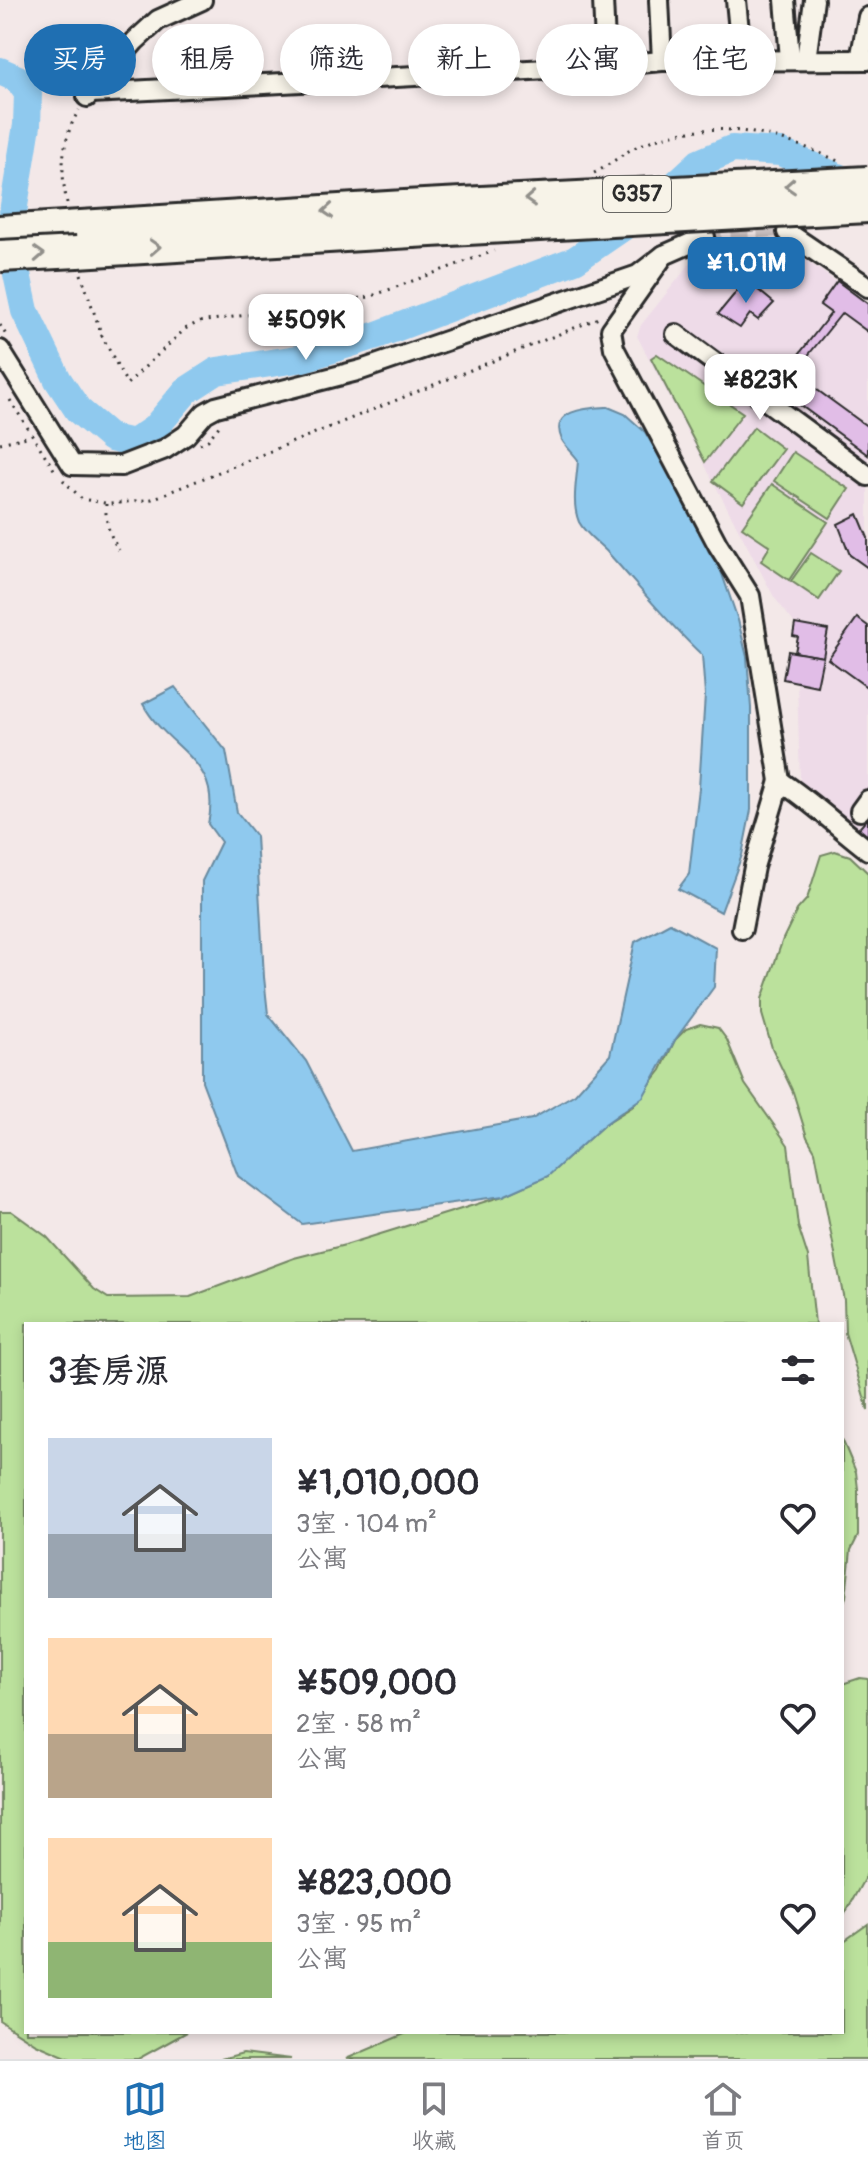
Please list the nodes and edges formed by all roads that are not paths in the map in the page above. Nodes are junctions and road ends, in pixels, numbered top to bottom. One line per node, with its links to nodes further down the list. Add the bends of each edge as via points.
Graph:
1 (202, 0): 15 (street, via 158,20 88,96)
2 (603, 0): 8 (street)
3 (659, 0): 12 (street)
4 (736, 0): 9 (street)
5 (785, 0): 10 (street)
6 (814, 0): 10 (street)
7 (868, 17): 11 (street)
8 (604, 24)
9 (738, 24)
10 (798, 60): 11 (street); 13 (street)
11 (864, 60)
12 (662, 61): 14 (street)
13 (776, 61)
14 (648, 62)
15 (536, 70)
16 (868, 182): 18 (highway, G357, one-way to 18, bridge)
17 (868, 207): 18 (highway, G357, bridge)
18 (409, 219): 22 (highway, G357)
19 (0, 231): 22 (highway, G357)
20 (787, 232): 25 (street)
21 (705, 237): 23 (street)
22 (74, 239): 24 (highway, G357, one-way to 22, bridge)
23 (664, 255): 27 (street, via 638,275 361,370 216,407 165,449 121,466 72,465); 29 (street, via 611,330 614,348 750,596)
24 (0, 256)
25 (868, 287)
26 (676, 334): 28 (street)
27 (0, 350)
28 (868, 476)
29 (780, 781): 30 (street); 31 (street)
30 (868, 850)
31 (742, 929)

